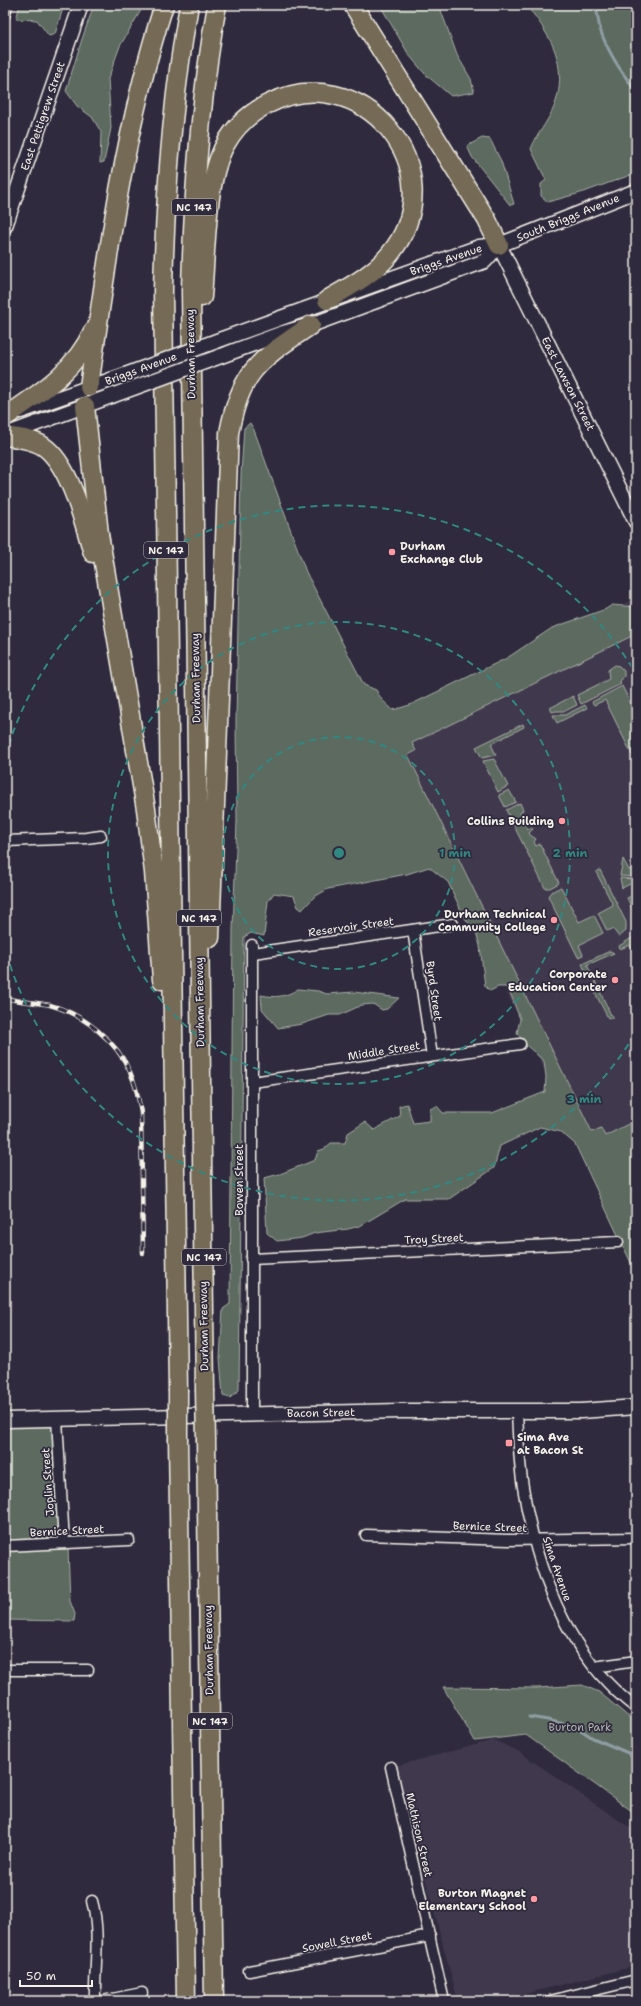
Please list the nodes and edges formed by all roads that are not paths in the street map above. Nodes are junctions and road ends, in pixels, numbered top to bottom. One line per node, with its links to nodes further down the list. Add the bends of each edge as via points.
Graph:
1 (81, 5): 7 (street, East Pettigrew Street)
2 (164, 5): 10 (highway, via 145,69 124,161)
3 (189, 5): 27 (highway, NC 147, via 172,130 163,291)
4 (217, 5): 14 (highway, Durham Freeway / NC 147, via 205,81 195,185 191,284)
5 (354, 5): 8 (highway, via 487,220)
6 (636, 191): 8 (street, South Briggs Avenue)
7 (5, 226)
8 (499, 245): 9 (street, Briggs Avenue, via 479,247 360,291); 11 (street, Briggs Avenue, via 485,261); 17 (street, East Lawson Street)
9 (327, 300): 12 (street, Briggs Avenue, bridge); 14 (highway, via 381,264 396,246 410,215 413,182 408,160 398,140 373,113 362,105 339,96 300,93 274,101 251,115 233,134 220,158 210,196)
10 (100, 313): 12 (highway); 15 (highway, via 87,342 67,370)
11 (311, 325): 13 (street, Briggs Avenue, bridge); 28 (highway, via 269,354 255,368 239,396 230,433)
12 (89, 387): 13 (street); 15 (street, Briggs Avenue)
13 (85, 406): 16 (street, Briggs Avenue); 18 (highway, via 95,507)
14 (192, 411): 28 (highway, Durham Freeway / NC 147)
15 (5, 417)
16 (5, 436): 18 (highway, via 43,446 62,466 88,536)
17 (636, 522)
18 (122, 665): 27 (highway, via 151,840)
19 (101, 836): 20 (street)
20 (5, 841)
21 (453, 924): 22 (street, Reservoir Street)
22 (413, 930): 23 (street, Reservoir Street); 25 (street, Byrd Street)
23 (252, 949): 26 (street, Bowen Street)
24 (520, 1044): 25 (street, Middle Street)
25 (432, 1056): 26 (street, Middle Street)
26 (252, 1082): 30 (street, Bowen Street)
27 (174, 1096): 53 (highway, NC 147, bridge)
28 (202, 1124): 56 (highway, Durham Freeway / NC 147, bridge)
29 (618, 1242): 30 (street, Troy Street)
30 (251, 1259): 33 (street, Bowen Street)
31 (636, 1407): 32 (street, Bacon Street, via 581,1411)
32 (517, 1411): 33 (street, Bacon Street); 39 (street, Sima Avenue, via 522,1486)
33 (252, 1415): 34 (street, Bacon Street)
34 (57, 1419): 35 (street, Bacon Street); 40 (street, Joplin Street)
35 (5, 1420)
36 (366, 1535): 39 (street, Bernice Street)
37 (636, 1538): 39 (street, Bernice Street)
38 (130, 1540): 40 (street, Bernice Street)
39 (534, 1540): 43 (street, Sima Avenue, via 566,1626)
40 (64, 1543): 41 (street, Bernice Street)
41 (5, 1546)
42 (636, 1661): 43 (street)
43 (594, 1667): 46 (street, Sima Avenue)
44 (5, 1670): 45 (street)
45 (88, 1670)
46 (636, 1708)
47 (392, 1767): 49 (street, Mathison Street)
48 (92, 1901): 54 (street, via 97,1928)
49 (430, 1936): 50 (street, Sowell Street); 57 (street, Mathison Street)
50 (249, 1971)
51 (636, 1980): 58 (street)
52 (142, 1993): 55 (street)
53 (185, 1999)
54 (95, 2001)
55 (102, 2001)
56 (214, 2001)
57 (444, 2001)
58 (550, 2001)

